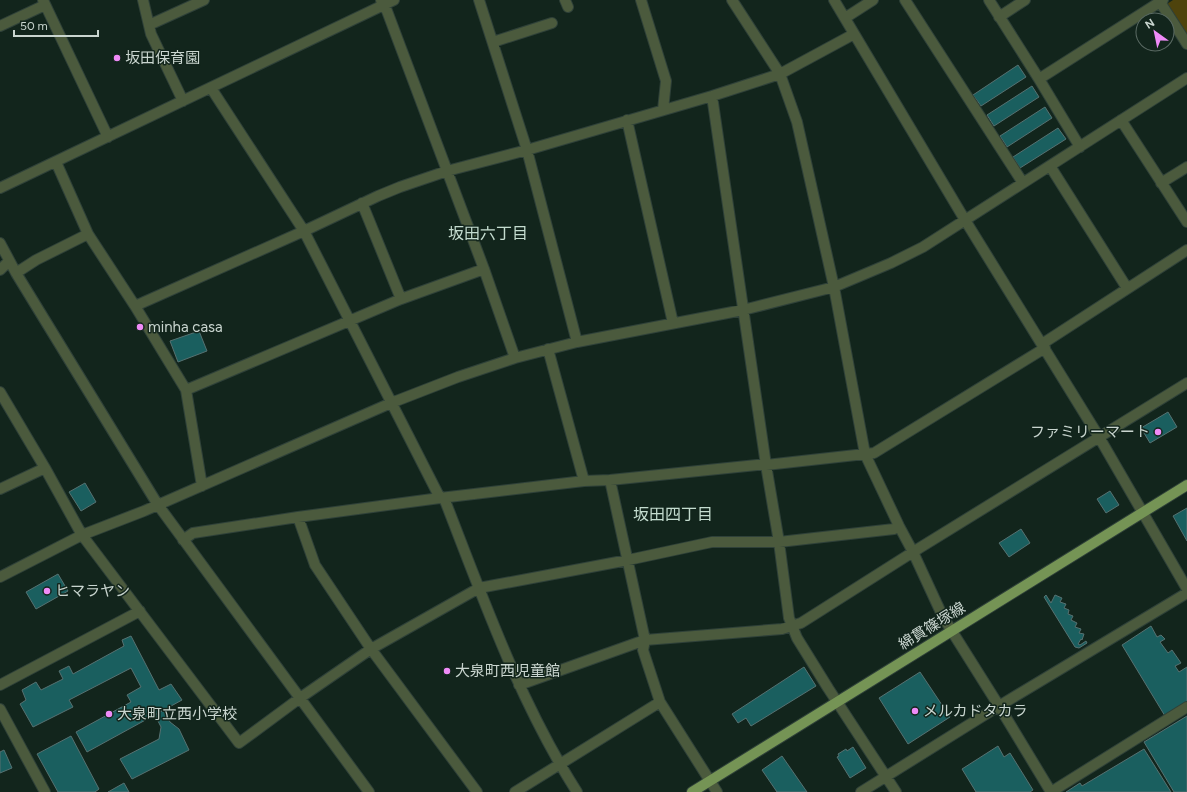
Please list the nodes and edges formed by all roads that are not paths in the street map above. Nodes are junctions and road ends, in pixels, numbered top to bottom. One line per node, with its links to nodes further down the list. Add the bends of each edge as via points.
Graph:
1 (143, 0): 18 (street)
2 (204, 0): 18 (street)
3 (394, 0): 14 (street)
4 (479, 0): 21 (street)
5 (641, 0): 29 (street, via 666,81)
6 (732, 0): 23 (street)
7 (834, 0): 16 (street)
8 (873, 0): 16 (street)
9 (905, 0): 40 (street)
10 (988, 0): 15 (street)
11 (1025, 0): 15 (street)
12 (1162, 1): 22 (street); 25 (street)
13 (44, 2): 19 (street); 32 (street)
14 (382, 2): 26 (street); 38 (street)
15 (999, 16): 25 (street)
16 (845, 18): 20 (street)
17 (552, 23): 21 (street)
18 (149, 25): 28 (street)
19 (0, 26)
20 (854, 34): 23 (street); 43 (street)
21 (493, 42): 34 (street)
22 (1187, 44)
23 (780, 74): 27 (street); 53 (street, via 797,122)
24 (1187, 78): 31 (street)
25 (1039, 79): 33 (street)
26 (211, 88): 28 (street); 45 (street)
27 (712, 96): 29 (street); 57 (street)
28 (183, 101): 32 (street)
29 (663, 110): 30 (street)
30 (627, 120): 34 (street); 59 (street)
31 (1121, 120): 33 (street); 39 (street)
32 (108, 137): 35 (street)
33 (1080, 147): 36 (street)
34 (527, 150): 38 (street); 60 (street)
35 (56, 162): 41 (street); 46 (street)
36 (1050, 166): 40 (street); 54 (street)
37 (1187, 167): 39 (street)
38 (447, 171): 42 (street); 50 (street)
39 (1161, 183): 44 (street)
40 (1023, 184): 43 (street)
41 (0, 188)
42 (362, 203): 45 (street); 55 (street)
43 (965, 220): 53 (street, via 923,247); 61 (street)
44 (1187, 222)
45 (304, 231): 56 (street); 58 (street)
46 (88, 234): 52 (street); 56 (street)
47 (0, 243): 49 (street)
48 (1187, 250): 54 (street)
49 (9, 261): 51 (street); 52 (street)
50 (484, 269): 55 (street); 63 (street)
51 (0, 270)
52 (16, 273): 78 (street)
53 (834, 287): 57 (street); 69 (street)
54 (1127, 288): 61 (street)
55 (401, 299): 58 (street)
56 (135, 306): 65 (street)
57 (743, 310): 59 (street); 70 (street)
58 (350, 320): 65 (street); 67 (street)
59 (673, 323): 60 (street)
60 (577, 342): 62 (street)
61 (1044, 346): 68 (street); 69 (street, via 874,453)
62 (548, 349): 63 (street); 73 (street)
63 (515, 358): 67 (street)
64 (1187, 383): 68 (street)
65 (186, 390): 75 (street)
66 (0, 392): 71 (street)
67 (391, 403): 75 (street); 77 (street)
68 (1099, 437): 79 (street); 85 (street)
69 (865, 454): 70 (street); 81 (street)
70 (766, 465): 72 (street); 84 (street)
71 (45, 468): 76 (street); 82 (street)
72 (610, 480): 73 (street); 86 (street)
73 (584, 481): 77 (street)
74 (1187, 485): 79 (main road, 綿貫篠塚線)
75 (202, 486): 78 (street)
76 (0, 489)
77 (442, 498): 80 (street); 88 (street)
78 (158, 505): 82 (street); 83 (street)
79 (1143, 512): 89 (street); 93 (main road, 綿貫篠塚線)
80 (298, 517): 83 (street, via 193,532); 95 (street, via 315,565)
81 (900, 526): 84 (street, via 894,529); 85 (street)
82 (82, 535): 87 (street); 91 (street)
83 (183, 540): 98 (street)
84 (779, 542): 86 (street, via 712,542); 92 (street)
85 (913, 552): 92 (street, via 801,623); 93 (street)
86 (628, 560): 88 (street); 94 (street)
87 (0, 577)
88 (479, 588): 95 (street); 97 (street)
89 (1187, 589)
90 (1187, 593): 101 (street)
91 (140, 611): 96 (street); 98 (street, via 238,743)
92 (792, 626): 94 (street, via 782,629); 100 (street)
93 (951, 631): 100 (main road, 綿貫篠塚線); 101 (street)
94 (645, 640): 97 (street); 99 (street, via 643,650)
95 (371, 649): 98 (street); 109 (street)
96 (0, 685)
97 (519, 685): 104 (street)
98 (300, 698): 108 (street)
99 (660, 702): 104 (street); 106 (street)
100 (837, 702): 105 (street); 106 (main road, 綿貫篠塚線)
101 (999, 706): 105 (street); 116 (street)
102 (1187, 707): 116 (street)
103 (0, 709): 107 (street)
104 (560, 765): 110 (street); 111 (street)
105 (886, 776): 114 (street); 115 (street)
106 (710, 781): 112 (main road, 綿貫篠塚線); 113 (street)
107 (45, 792)
108 (369, 792)
109 (477, 792)
110 (515, 792)
111 (577, 792)
112 (692, 792)
113 (717, 792)
114 (861, 792)
115 (896, 792)
116 (1051, 792)

